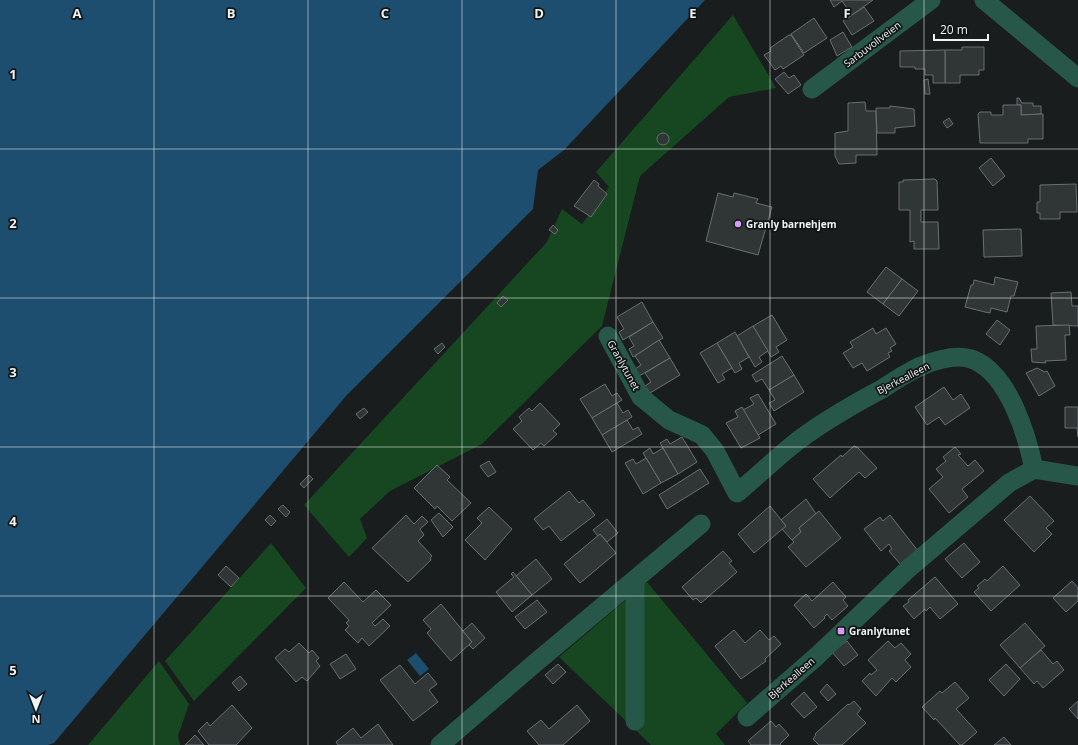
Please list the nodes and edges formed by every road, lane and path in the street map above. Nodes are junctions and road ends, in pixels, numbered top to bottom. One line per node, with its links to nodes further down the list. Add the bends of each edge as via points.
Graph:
1 (931, 0): 4 (street, Sarbuvollveien)
2 (984, 0): 3 (street)
3 (1078, 78)
4 (812, 89)
5 (608, 336): 8 (street, Granlytunet, via 641,396 669,420 702,435 715,451)
6 (1034, 468): 7 (street); 8 (street, Bjerkealleen, via 1013,404 1000,382 974,360 942,359 920,367 839,413 790,447); 11 (street, Bjerkealleen, via 1009,483 908,569 817,656)
7 (1078, 476)
8 (737, 493)
9 (701, 524): 10 (street)
10 (635, 580): 12 (street); 13 (street)
11 (747, 717)
12 (635, 720)
13 (440, 745)

